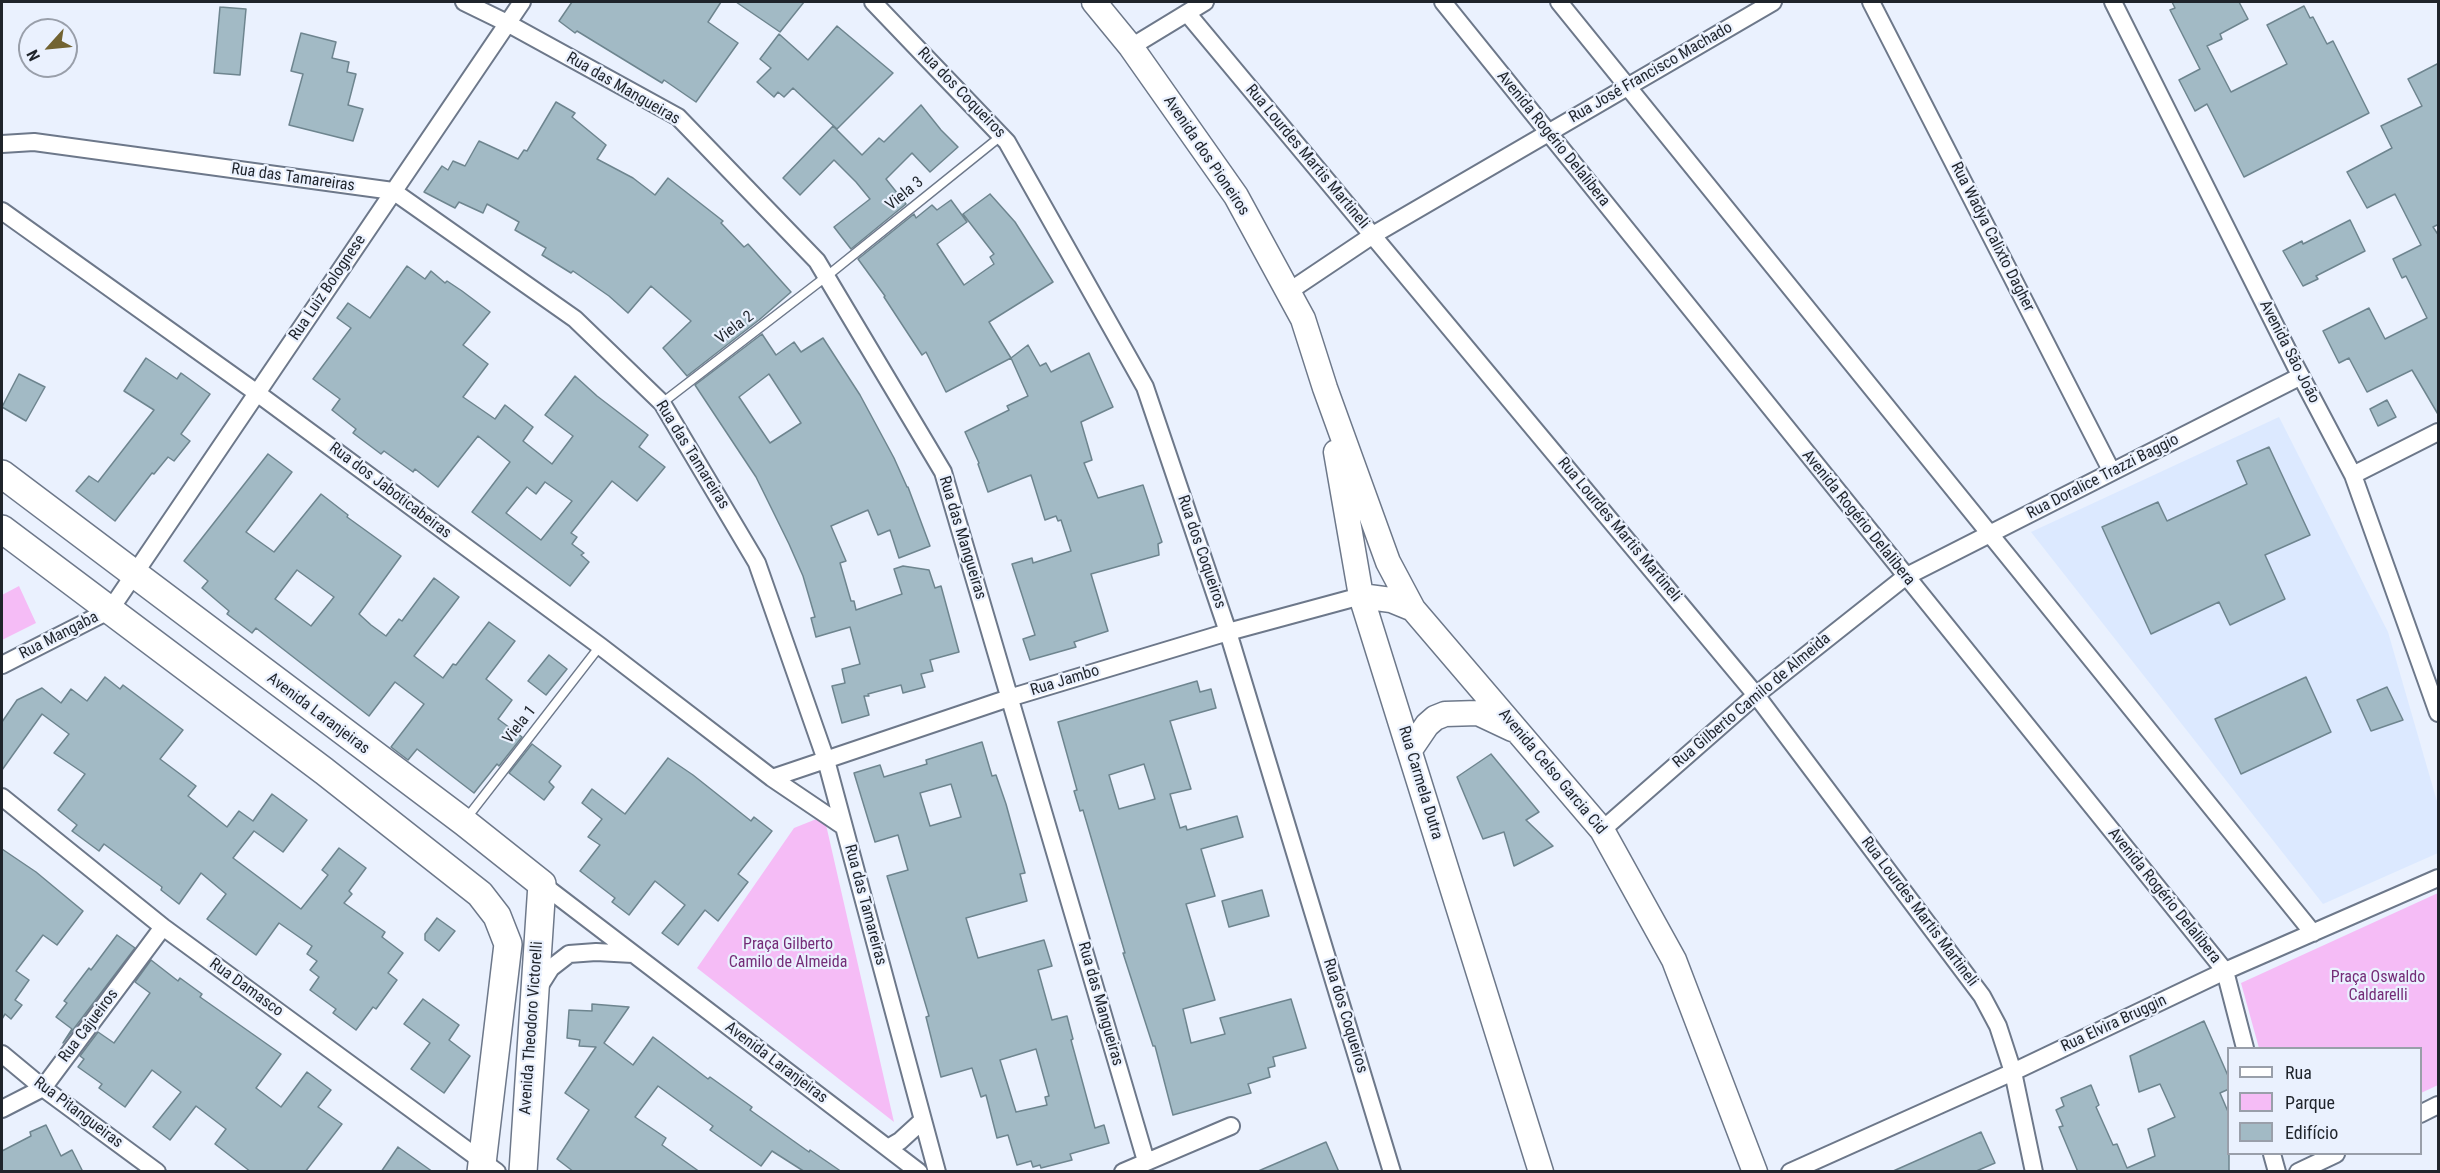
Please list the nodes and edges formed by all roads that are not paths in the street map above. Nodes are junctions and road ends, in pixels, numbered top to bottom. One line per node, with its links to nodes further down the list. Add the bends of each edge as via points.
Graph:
1 (464, 2): 12 (street, Rua das Mangueiras)
2 (522, 2): 12 (street, Rua Luiz Bolognese)
3 (873, 2): 16 (street, Rua dos Coqueiros)
4 (1094, 2): 13 (main road, Avenida dos Pioneiros)
5 (1205, 2): 11 (street)
6 (1443, 2): 15 (street, Avenida Rogério Delalibera)
7 (1558, 2): 14 (street)
8 (1773, 2): 14 (street, Rua José Francisco Machado)
9 (1872, 2): 28 (street, Rua Wadya Calixto Dagher)
10 (2113, 2): 23 (street, Avenida São João)
11 (1187, 13): 13 (street); 20 (street, Rua Lourdes Martis Martineli)
12 (507, 23): 18 (street, Rua Luiz Bolognese); 21 (street, Rua das Mangueiras, via 678,117 818,261)
13 (1131, 47): 22 (main road, Avenida dos Pioneiros, via 1236,196)
14 (1628, 86): 15 (street, Rua José Francisco Machado); 32 (street)
15 (1548, 133): 20 (street, Rua José Francisco Machado); 34 (street, Avenida Rogério Delalibera)
16 (1001, 136): 21 (lane, Viela 3); 38 (street, Rua dos Coqueiros, via 1144,387)
17 (2, 144): 18 (street, Rua das Tamareiras, via 34,142)
18 (393, 191): 25 (street, Rua Luiz Bolognese); 26 (street, Rua das Tamareiras, via 574,319)
19 (2, 211): 25 (street, Rua dos Jaboticabeiras)
20 (1373, 235): 22 (street, Rua José Francisco Machado); 41 (street, Rua Lourdes Martis Martineli)
21 (827, 276): 26 (lane, Viela 2); 42 (street, Rua das Mangueiras, via 943,472)
22 (1287, 292): 24 (main road, Avenida dos Pioneiros, via 1303,319)
23 (2301, 376): 28 (street, Rua Doralice Trazzi Baggio); 30 (street, Avenida São João)
24 (1325, 388): 35 (main road, Rua Carmela Dutra); 36 (main road, Avenida Celso Garcia Cid, via 1388,562)
25 (257, 393): 33 (street, Rua Luiz Bolognese); 39 (street, Rua dos Jaboticabeiras)
26 (662, 403): 46 (street, Rua das Tamareiras, via 758,563)
27 (2439, 432): 30 (street)
28 (2112, 472): 32 (street, Rua Doralice Trazzi Baggio)
29 (2, 474): 33 (main road, Avenida Laranjeiras)
30 (2353, 475): 43 (street, Avenida São João)
31 (2, 529): 37 (main road)
32 (1991, 533): 34 (street, Rua Doralice Trazzi Baggio); 55 (street)
33 (134, 575): 37 (street, Rua Mangaba); 49 (main road, Avenida Laranjeiras)
34 (1905, 577): 41 (street, Rua Gilberto Camilo de Almeida); 57 (street, Avenida Rogério Delalibera)
35 (1361, 597): 36 (main road, via 1391,600); 38 (street, Rua Jambo); 45 (main road, Rua Carmela Dutra)
36 (1413, 609): 44 (main road, Avenida Celso Garcia Cid)
37 (110, 610): 40 (street, Rua Mangaba); 72 (main road, Avenida Theodoro Victorelli, via 480,894 497,916 508,944)
38 (1228, 632): 42 (street, Rua Jambo); 78 (street, Rua dos Coqueiros)
39 (600, 646): 47 (street, Rua dos Jaboticabeiras); 49 (lane, Viela 1)
40 (2, 665)
41 (1756, 695): 51 (street, Rua Gilberto Camilo de Almeida); 61 (street, Rua Lourdes Martis Martineli, via 1982,996 1998,1026)
42 (1009, 698): 46 (street, Rua Jambo); 71 (street, Rua das Mangueiras)
43 (2439, 713)
44 (1522, 734): 45 (main road, via 1478,713 1445,714 1427,725); 51 (main road, Avenida Celso Garcia Cid)
45 (1410, 750): 79 (main road, Rua Carmela Dutra)
46 (826, 760): 47 (street, Rua Jambo); 50 (street, Rua das Tamareiras)
47 (772, 778): 50 (street, Rua dos Jaboticabeiras)
48 (2, 797): 54 (street, Rua Damasco)
49 (464, 822): 53 (main road, Avenida Laranjeiras)
50 (843, 826): 66 (street, Rua das Tamareiras)
51 (1602, 830): 80 (main road, Avenida Celso Garcia Cid, via 1674,960)
52 (2439, 878): 55 (street, Rua Elvira Bruggin)
53 (542, 884): 56 (street, Avenida Laranjeiras); 58 (main road, Avenida Theodoro Victorelli)
54 (163, 927): 62 (street, Rua Cajueiros); 72 (street, Rua Damasco)
55 (2313, 933): 57 (street, Rua Elvira Bruggin)
56 (633, 954): 58 (street, via 569,954 551,968); 68 (street, Avenida Laranjeiras)
57 (2225, 971): 59 (street, Avenida Rogério Delalibera); 61 (street, Rua Elvira Bruggin)
58 (534, 994): 74 (main road, Avenida Theodoro Victorelli)
59 (2245, 1047)
60 (2, 1054): 62 (street, Rua Pitangueiras)
61 (2013, 1072): 81 (street, Rua Elvira Bruggin); 82 (street, Rua Lourdes Martis Martineli)
62 (43, 1088): 64 (street, Rua Cajueiros); 73 (street, Rua Pitangueiras)
63 (2439, 1105): 65 (street)
64 (2, 1109)
65 (2422, 1114)
66 (923, 1120): 68 (street); 76 (street, Rua das Tamareiras)
67 (1231, 1126): 71 (street)
68 (888, 1148): 75 (street, Avenida Laranjeiras)
69 (2272, 1155): 83 (street)
70 (2334, 1155): 84 (street)
71 (1146, 1161): 77 (street)
72 (486, 1168)
73 (157, 1172)
74 (522, 1172)
75 (919, 1172)
76 (937, 1172)
77 (1123, 1172)
78 (1392, 1172)
79 (1541, 1172)
80 (1755, 1172)
81 (1790, 1172)
82 (2034, 1172)
83 (2277, 1172)
84 (2298, 1172)

